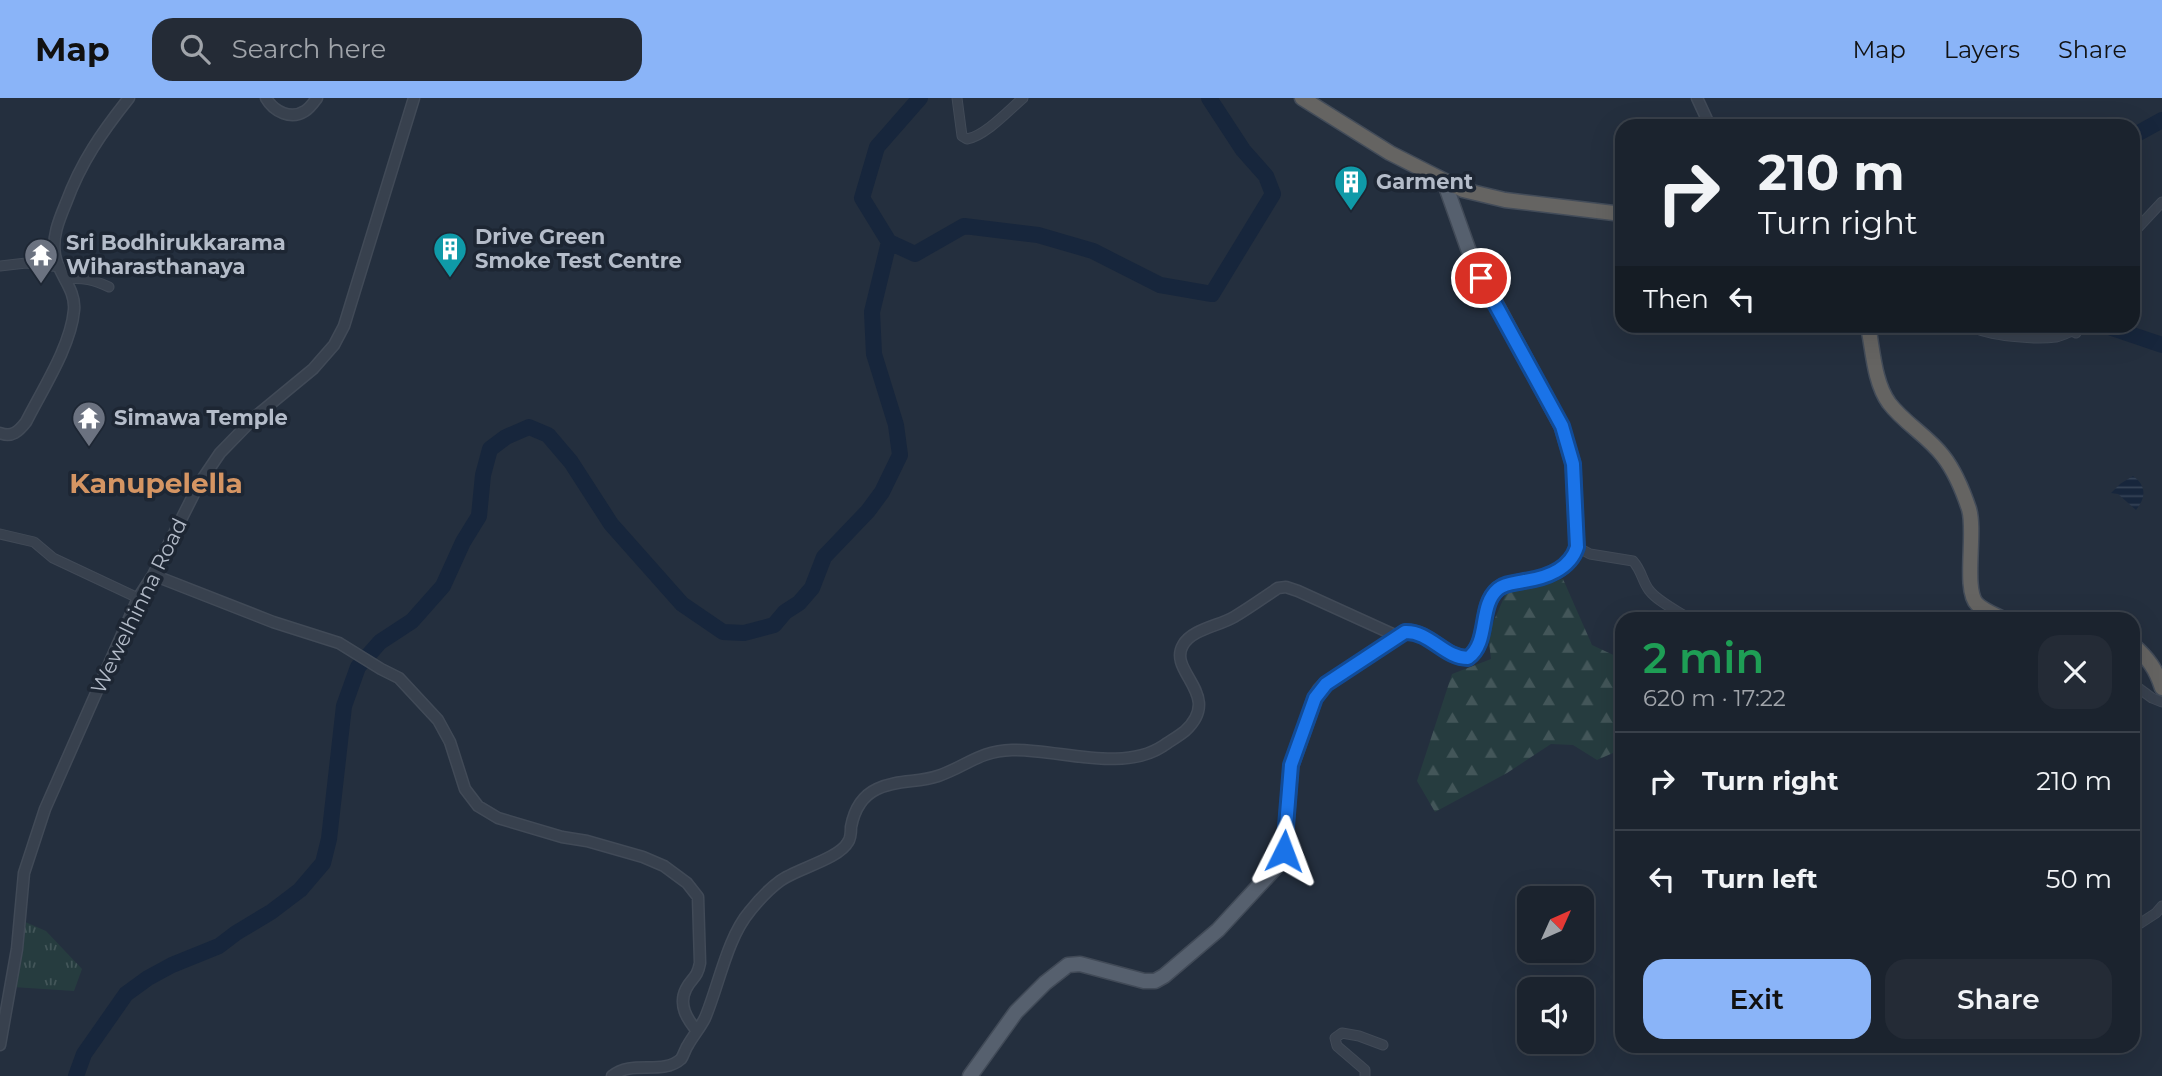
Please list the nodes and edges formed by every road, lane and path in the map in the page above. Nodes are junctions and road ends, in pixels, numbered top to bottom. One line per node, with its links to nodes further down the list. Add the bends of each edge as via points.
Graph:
1 (129, 98): 15 (street, via 73,183 56,228 55,255)
2 (266, 98): 3 (street, via 285,115 308,110)
3 (317, 98)
4 (410, 98): 24 (street, Wewelhinna Road, via 344,326 334,345 220,453 198,484)
5 (957, 98): 6 (street, via 962,136 967,139 991,126)
6 (1023, 98)
7 (1302, 98): 10 (highway)
8 (1697, 98): 9 (street)
9 (1707, 119)
10 (1444, 181): 12 (highway, via 1496,198); 23 (main road, via 1471,257 1562,426 1573,464)
11 (2162, 202): 13 (street)
12 (1615, 213)
13 (2140, 226)
14 (0, 266): 15 (street)
15 (60, 267): 16 (street)
16 (66, 279): 17 (street, via 94,280); 21 (street, via 75,306 71,332 26,422 17,433)
17 (109, 287)
18 (1869, 333): 27 (highway, via 1877,376 1888,402 1942,454 1969,509 1970,588 1978,605)
19 (1996, 333): 20 (street, via 2057,337)
20 (2067, 333)
21 (0, 433)
22 (0, 534): 25 (street, via 34,542 52,558)
23 (1577, 547): 26 (street, via 1590,554 1633,561 1652,594); 28 (main road, via 1569,561 1551,574 1497,590 1476,650 1468,658 1456,656 1421,634 1405,632)
24 (153, 575): 25 (street, Wewelhinna Road); 35 (street, via 339,643 399,678 438,720 465,789 478,806 498,818 643,857 687,883 698,897 700,964 684,1002 686,1018)
25 (138, 598): 36 (street, Wewelhinna Road, via 45,809 24,873 17,949)
26 (1679, 612)
27 (1991, 612)
28 (1398, 637): 35 (street, via 1298,591 1278,588 1182,645 1182,667 1197,690 1199,704 1185,731 1160,748 1138,757 1013,750 986,753 937,777 892,782 872,791 853,815 849,841 839,851 780,880 748,913); 39 (main road, via 1326,684 1315,698 1291,765 1282,857 1243,905 1154,981 1068,965 1016,1012)
29 (2140, 652): 30 (highway)
30 (2162, 688)
31 (2140, 689): 32 (street)
32 (2162, 702)
33 (2162, 906): 34 (street)
34 (2140, 923)
35 (697, 1031): 38 (street, via 681,1059 666,1069 626,1068)
36 (0, 1045)
37 (1383, 1045): 40 (street, via 1342,1033 1335,1038 1337,1046 1365,1070)
38 (612, 1076)
39 (970, 1076)
40 (1365, 1076)

